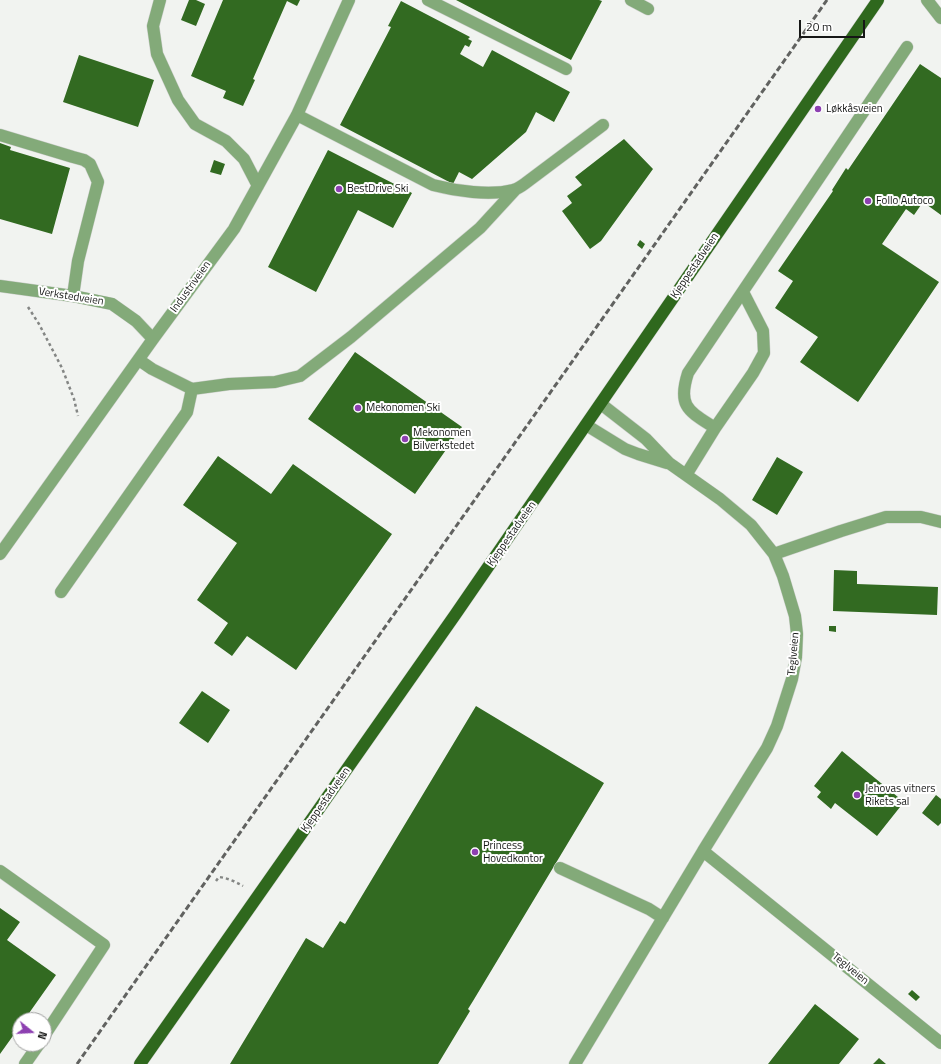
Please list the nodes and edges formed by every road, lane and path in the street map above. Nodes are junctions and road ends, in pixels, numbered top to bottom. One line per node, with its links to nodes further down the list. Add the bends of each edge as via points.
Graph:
1 (160, 0): 14 (street, via 153,26 157,54 178,100 195,124 226,141 244,159)
2 (349, 0): 11 (street, Industriveien)
3 (428, 0): 10 (street)
4 (631, 0): 7 (street)
5 (878, 0): 23 (main road, Kjeppestadveien)
6 (927, 0): 8 (street)
7 (648, 9)
8 (941, 18)
9 (907, 48): 18 (street)
10 (566, 69)
11 (297, 115): 14 (street, Industriveien); 15 (street, via 433,185 488,192)
12 (603, 125): 15 (street)
13 (0, 135): 19 (street, via 73,156 90,164 98,182 78,261)
14 (258, 186): 20 (street, Industriveien, via 234,229)
15 (515, 190): 22 (street, via 480,228 351,337 300,376 275,382)
16 (0, 286): 17 (street, Verkstedveien)
17 (15, 288): 19 (street, Verkstedveien); 26 (path, via 39,324 62,368 74,399)
18 (743, 292): 25 (street, via 763,331 764,354); 25 (street, via 688,373 684,387 684,402 690,411)
19 (73, 296): 20 (street, Verkstedveien, via 112,304 136,321)
20 (153, 339): 21 (street, Industriveien)
21 (139, 360): 22 (street); 26 (street, Industriveien)
22 (192, 389): 32 (street, via 187,412)
23 (601, 404): 24 (main road, Kjeppestadveien); 27 (street, Teglveien, via 646,439)
24 (586, 425): 27 (street, Teglveien, via 625,449); 37 (main road, Kjeppestadveien)
25 (715, 428): 28 (street)
26 (83, 438): 30 (street, Industriveien)
27 (669, 463): 28 (street, Teglveien)
28 (686, 475): 31 (street, Teglveien, via 746,521)
29 (941, 522): 31 (street, via 921,517 886,517)
30 (0, 554)
31 (774, 554): 33 (street, Teglveien, via 795,616 796,657 792,680 767,748)
32 (61, 592)
33 (703, 851): 38 (street, Teglveien); 40 (street, Teglveien)
34 (560, 868): 38 (street)
35 (0, 871): 39 (street, via 104,945)
36 (216, 881): 37 (path, via 219,877 231,880)
37 (259, 896): 43 (main road, Kjeppestadveien)
38 (663, 918): 44 (street, Teglveien)
39 (52, 1024)
40 (941, 1043)
41 (33, 1052): 42 (street)
42 (25, 1064)
43 (140, 1064)
44 (575, 1064)

